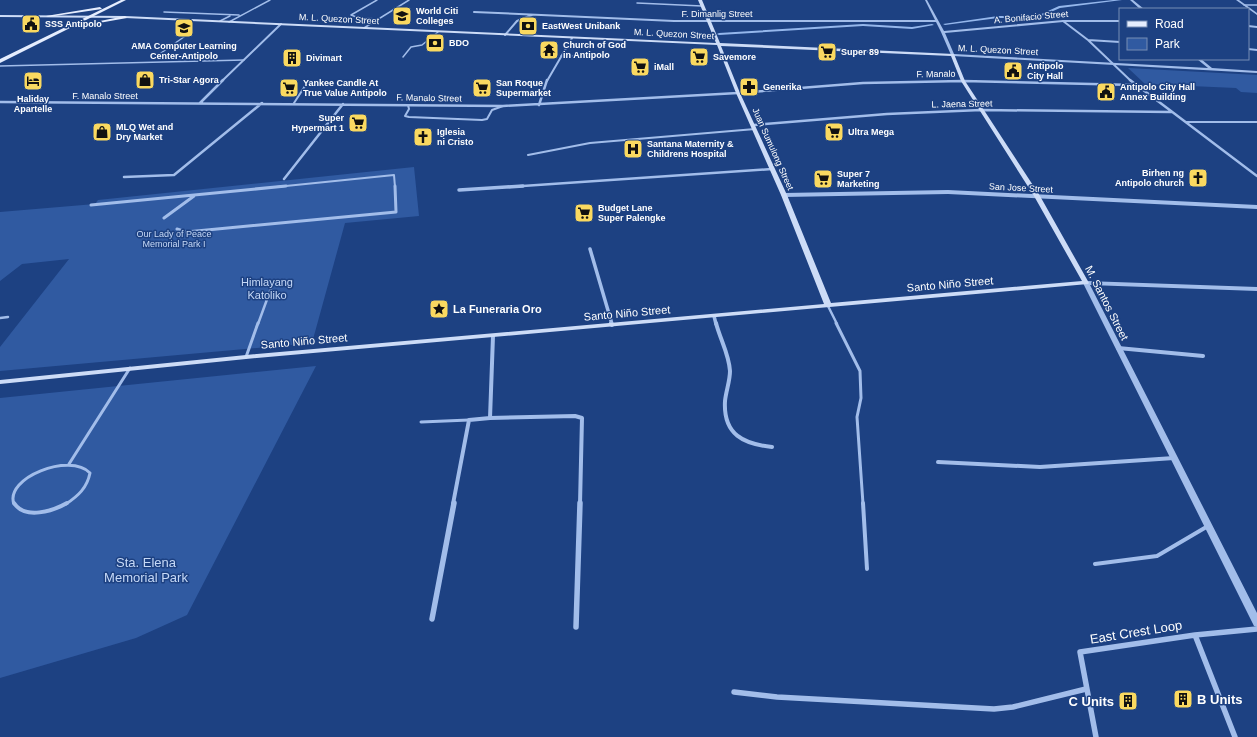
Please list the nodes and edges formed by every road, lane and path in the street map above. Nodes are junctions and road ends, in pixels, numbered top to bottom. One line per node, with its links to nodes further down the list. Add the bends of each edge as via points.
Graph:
1 (124, 0): 12 (main road)
2 (270, 0): 24 (lane)
3 (377, 0): 26 (lane, via 351,15)
4 (409, 0): 26 (lane)
5 (700, 0): 13 (main road, Juan Sumulong Street)
6 (926, 0): 30 (street, M. Santos Street)
7 (1131, 0): 14 (street)
8 (1237, 0): 10 (street)
9 (637, 3): 13 (lane)
10 (1244, 5): 11 (lane); 15 (street)
11 (1257, 5)
12 (112, 6): 21 (main road); 23 (main road); 25 (main road)
13 (702, 6): 29 (main road, Juan Sumulong Street)
14 (1141, 8)
15 (1248, 8)
16 (164, 12): 19 (lane)
17 (474, 12): 18 (street)
18 (534, 14): 29 (street, F. Dimanlig Street); 41 (street, F. Dimanlig Street, via 517,21)
19 (232, 15): 24 (lane); 28 (lane)
20 (0, 16): 21 (main road, M. L. Quezon Street)
21 (48, 16): 22 (main road, M. L. Quezon Street)
22 (55, 16): 23 (main road, M. L. Quezon Street); 34 (main road)
23 (91, 16): 25 (main road, M. L. Quezon Street); 34 (main road)
24 (240, 16): 33 (lane)
25 (125, 17): 27 (main road, M. L. Quezon Street); 34 (main road)
26 (378, 19): 37 (lane)
27 (208, 21): 28 (main road, M. L. Quezon Street); 35 (lane)
28 (220, 21): 33 (main road, M. L. Quezon Street)
29 (709, 21): 30 (street, F. Dimanlig Street); 45 (main road, Juan Sumulong Street)
30 (936, 21): 40 (street, M. Santos Street)
31 (1063, 21): 32 (street, A. Bonifacio Street); 40 (street, A. Bonifacio Street); 43 (street)
32 (1119, 21)
33 (228, 22): 36 (main road, M. L. Quezon Street)
34 (64, 24): 53 (main road)
35 (203, 24)
36 (281, 24): 37 (main road, M. L. Quezon Street); 51 (street)
37 (364, 28): 39 (main road, M. L. Quezon Street)
38 (191, 32): 46 (lane)
39 (438, 32): 41 (main road, M. L. Quezon Street); 50 (lane, via 422,44 411,47)
40 (943, 32): 47 (street, M. Santos Street)
41 (505, 35): 42 (main road, M. L. Quezon Street)
42 (572, 38): 45 (main road, M. L. Quezon Street); 48 (street)
43 (1088, 40): 44 (street); 54 (street)
44 (1119, 42)
45 (719, 44): 47 (main road, M. L. Quezon Street); 61 (main road, Juan Sumulong Street)
46 (161, 53)
47 (953, 55): 54 (street, M. L. Quezon Street); 59 (main road, M. Santos Street)
48 (561, 56): 49 (lane); 68 (street, via 548,77)
49 (572, 56)
50 (403, 57)
51 (245, 60): 55 (lane); 63 (street)
52 (1200, 60): 56 (street)
53 (0, 61)
54 (1113, 64): 56 (street, M. L. Quezon Street); 60 (street)
55 (0, 66)
56 (1211, 69): 57 (street, M. L. Quezon Street)
57 (1257, 72)
58 (309, 80): 65 (lane)
59 (963, 81): 60 (street, F. Manalo); 61 (street, F. Manalo, via 863,83); 70 (main road, M. Santos Street)
60 (1135, 85): 71 (street)
61 (738, 93): 68 (street, F. Manalo Street); 74 (main road, Juan Sumulong Street)
62 (0, 102): 63 (street, F. Manalo Street)
63 (200, 103): 64 (street, F. Manalo Street)
64 (262, 103): 65 (street, F. Manalo Street); 78 (street, via 174,176)
65 (294, 103): 66 (street, F. Manalo Street)
66 (343, 104): 67 (street, F. Manalo Street); 79 (street)
67 (408, 105): 69 (street, F. Manalo Street); 69 (lane, via 409,109 405,116 408,117 482,120 486,119 492,110)
68 (539, 105): 69 (street, F. Manalo Street)
69 (503, 106)
70 (981, 110): 71 (street, L. Jaena Street); 74 (street, L. Jaena Street, via 887,114); 83 (main road, M. Santos Street)
71 (1172, 112): 72 (street)
72 (1186, 122): 73 (lane); 77 (street)
73 (1257, 122)
74 (755, 127): 75 (lane, via 590,143); 76 (main road, Juan Sumulong Street)
75 (528, 155)
76 (772, 170): 80 (street); 82 (main road, Juan Sumulong Street)
77 (1257, 176)
78 (124, 177)
79 (284, 179)
80 (459, 190)
81 (195, 195): 84 (street); 86 (street); 87 (street, via 394,175 396,212 186,232)
82 (784, 195): 83 (street, San Jose Street, via 948,192); 92 (main road, Juan Sumulong Street)
83 (1037, 196): 85 (street, San Jose Street); 90 (main road, M. Santos Street)
84 (91, 206)
85 (1257, 207)
86 (164, 218)
87 (177, 229)
88 (590, 250): 96 (street)
89 (273, 283): 100 (lane)
90 (1086, 283): 91 (street, Santo Niño Street); 92 (main road, Santo Niño Street); 98 (street, M. Santos Street)
91 (1257, 289)
92 (828, 306): 93 (main road, Santo Niño Street); 112 (lane, via 860,371 861,398 857,417)
93 (714, 316): 96 (main road, Santo Niño Street); 106 (street, via 716,330 729,363 730,375 725,402 729,423 738,437 748,443)
94 (8, 317): 95 (lane)
95 (0, 318)
96 (612, 325): 97 (main road, Santo Niño Street)
97 (493, 336): 100 (main road, Santo Niño Street); 103 (street)
98 (1118, 348): 99 (street); 107 (street, M. Santos Street)
99 (1203, 356)
100 (246, 357): 101 (main road, Santo Niño Street)
101 (130, 368): 102 (main road, Santo Niño Street); 109 (lane)
102 (0, 382)
103 (490, 418): 104 (street); 115 (street, via 582,418)
104 (469, 420): 105 (lane); 113 (street)
105 (421, 422)
106 (772, 448)
107 (1174, 458): 108 (street, via 1040,467); 110 (street, M. Santos Street)
108 (938, 462)
109 (69, 464): 109 (lane, via 44,470 22,483 12,499 15,506 22,510 43,511 56,508 79,495 90,480 90,473 86,468)
110 (1208, 526): 111 (lane, via 1157,556); 114 (street, M. Santos Street)
111 (1095, 564)
112 (867, 569)
113 (432, 618)
114 (1257, 623)
115 (576, 627)
116 (1257, 630): 117 (street)
117 (1195, 635): 118 (street, East Crest Loop, via 1080,652); 121 (street, East Crest Loop)
118 (1086, 689): 119 (street, via 1013,707 994,709 777,697); 120 (street, East Crest Loop)
119 (734, 692)
120 (1096, 737)
121 (1235, 737)

